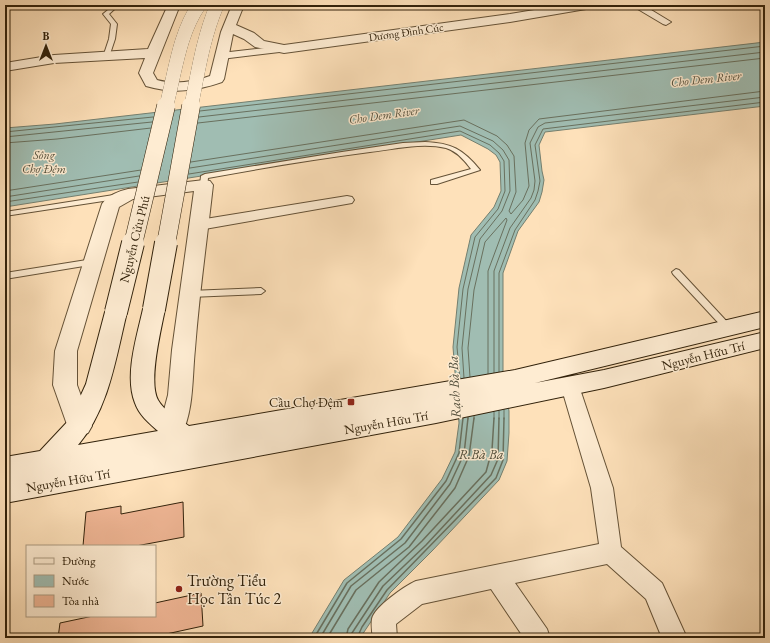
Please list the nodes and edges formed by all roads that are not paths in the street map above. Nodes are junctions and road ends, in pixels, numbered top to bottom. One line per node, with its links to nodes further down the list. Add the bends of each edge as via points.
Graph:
1 (117, 5): 13 (lane, via 106,14 114,24)
2 (199, 5): 32 (main road, Nguyễn Cửu Phú, bridge, via 182,43 98,384)
3 (217, 5): 33 (main road, bridge, via 202,49 142,380 147,404)
4 (238, 5): 9 (main road)
5 (586, 5): 10 (main road, Dương Đình Cúc)
6 (636, 5): 8 (street)
7 (170, 6): 11 (main road)
8 (666, 22)
9 (229, 27): 10 (main road, Dương Đình Cúc, via 260,44); 12 (main road)
10 (284, 49): 12 (street)
11 (153, 53): 12 (main road, via 146,73 151,83 165,86 190,87 217,79); 13 (main road)
12 (221, 56)
13 (106, 57): 14 (main road, via 54,60)
14 (5, 67)
15 (434, 182): 16 (lane, via 476,170 453,148 424,144 322,156 204,176)
16 (204, 185): 17 (main road); 20 (main road)
17 (128, 194): 19 (lane); 21 (main road, via 111,204)
18 (347, 200): 20 (street)
19 (5, 214)
20 (199, 225): 25 (main road)
21 (93, 262): 23 (lane); 32 (main road, via 66,351 65,385)
22 (676, 272): 27 (lane)
23 (5, 276)
24 (261, 291): 25 (lane)
25 (190, 294): 33 (main road, via 180,395)
26 (765, 319): 27 (main road, Nguyễn Hữu Trí)
27 (728, 328): 30 (main road, Nguyễn Hữu Trí)
28 (765, 340): 29 (main road, Nguyễn Hữu Trí)
29 (570, 386): 30 (main road, Nguyễn Hữu Trí); 37 (street, via 602,488)
30 (519, 387): 31 (main road, Nguyễn Hữu Trí)
31 (433, 404): 33 (main road, Nguyễn Hữu Trí); 36 (main road, Nguyễn Hữu Trí)
32 (79, 426): 34 (main road, Nguyễn Cửu Phú)
33 (179, 433): 34 (main road, Nguyễn Hữu Trí)
34 (46, 462): 35 (main road, Nguyễn Hữu Trí)
35 (5, 469)
36 (5, 491)
37 (611, 552): 38 (street); 41 (street, via 654,591)
38 (497, 577): 39 (street, via 416,593 384,619); 40 (street)
39 (385, 638)
40 (538, 638)
41 (675, 638)

